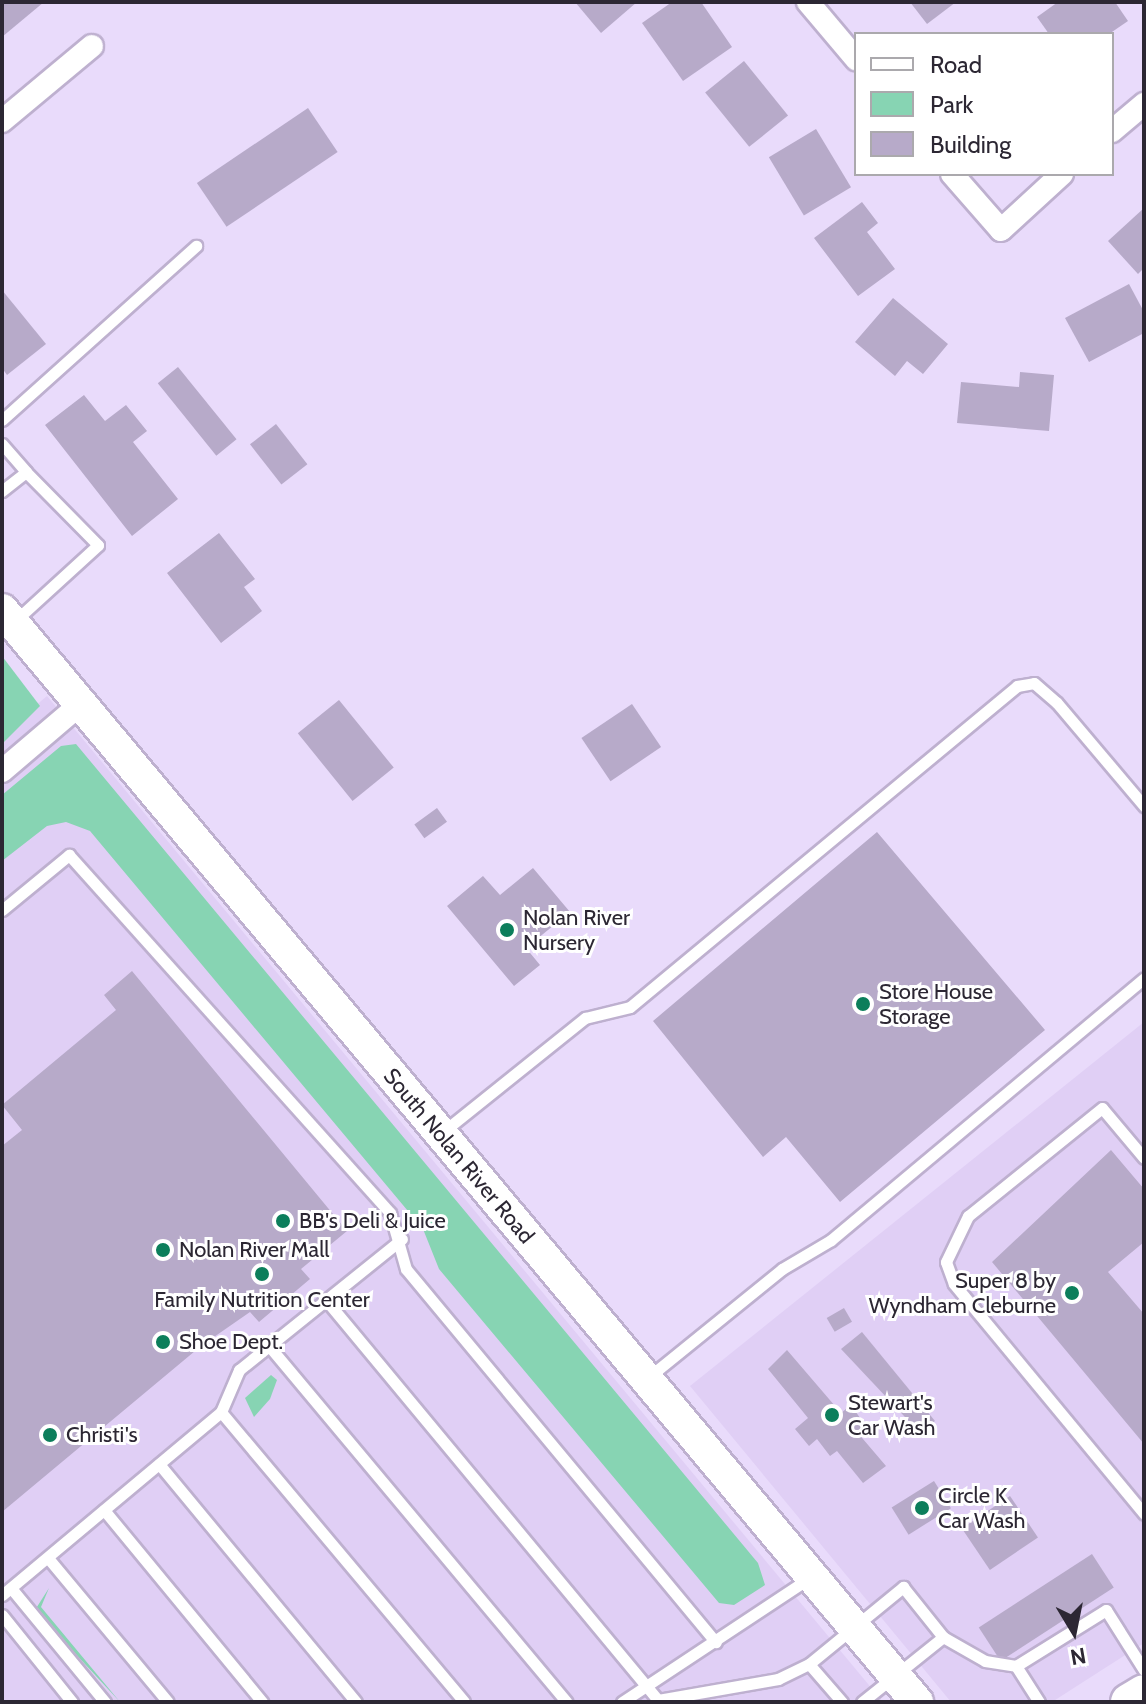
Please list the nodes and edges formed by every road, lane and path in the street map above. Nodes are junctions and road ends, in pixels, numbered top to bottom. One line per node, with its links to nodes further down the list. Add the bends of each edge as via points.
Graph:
1 (808, 2): 3 (street)
2 (92, 46): 5 (street)
3 (854, 57)
4 (1144, 104): 6 (street)
5 (2, 121)
6 (1114, 129)
7 (954, 176): 8 (street, via 1001,230)
8 (1060, 176)
9 (196, 246): 10 (lane)
10 (2, 420)
11 (2, 444): 12 (lane)
12 (26, 472): 13 (lane); 14 (lane, via 98,545)
13 (2, 491)
14 (8, 617): 15 (main road, South Nolan River Road)
15 (82, 703): 16 (street); 20 (main road, South Nolan River Road)
16 (2, 771)
17 (1144, 806): 20 (lane, via 1057,703 1034,683 1017,686 630,1007 585,1018)
18 (2, 910): 22 (lane, via 69,855 390,1213)
19 (1144, 978): 25 (lane, via 831,1240 782,1269)
20 (440, 1134): 25 (main road, South Nolan River Road)
21 (1144, 1158): 29 (lane, via 1102,1108 968,1216 946,1262 954,1284)
22 (402, 1239): 23 (lane); 36 (lane, via 406,1269)
23 (326, 1300): 24 (lane); 41 (lane)
24 (269, 1346): 26 (lane, via 239,1370); 50 (lane)
25 (645, 1380): 31 (main road, South Nolan River Road)
26 (221, 1412): 27 (lane); 49 (lane)
27 (159, 1464): 28 (lane); 48 (lane)
28 (104, 1510): 30 (lane); 47 (lane)
29 (1144, 1514)
30 (48, 1558): 32 (lane); 46 (lane)
31 (809, 1577): 34 (main road, South Nolan River Road); 36 (lane)
32 (6, 1592): 45 (lane)
33 (2, 1615): 44 (lane)
34 (852, 1627): 35 (lane, via 903,1587); 37 (lane); 40 (main road, South Nolan River Road)
35 (943, 1637): 38 (lane, via 985,1661); 40 (lane)
36 (716, 1642): 41 (lane)
37 (809, 1664): 43 (lane, via 765,1682); 52 (lane)
38 (1016, 1666): 39 (lane, via 1106,1610); 55 (lane)
39 (1144, 1670)
40 (894, 1675): 53 (lane); 54 (main road, South Nolan River Road)
41 (646, 1686): 43 (lane); 51 (lane)
42 (1144, 1693): 56 (main road)
43 (657, 1701)
44 (72, 1702)
45 (105, 1702)
46 (168, 1702)
47 (262, 1702)
48 (356, 1702)
49 (464, 1702)
50 (567, 1702)
51 (622, 1702)
52 (842, 1702)
53 (862, 1702)
54 (917, 1702)
55 (1039, 1702)
56 (1129, 1702)

